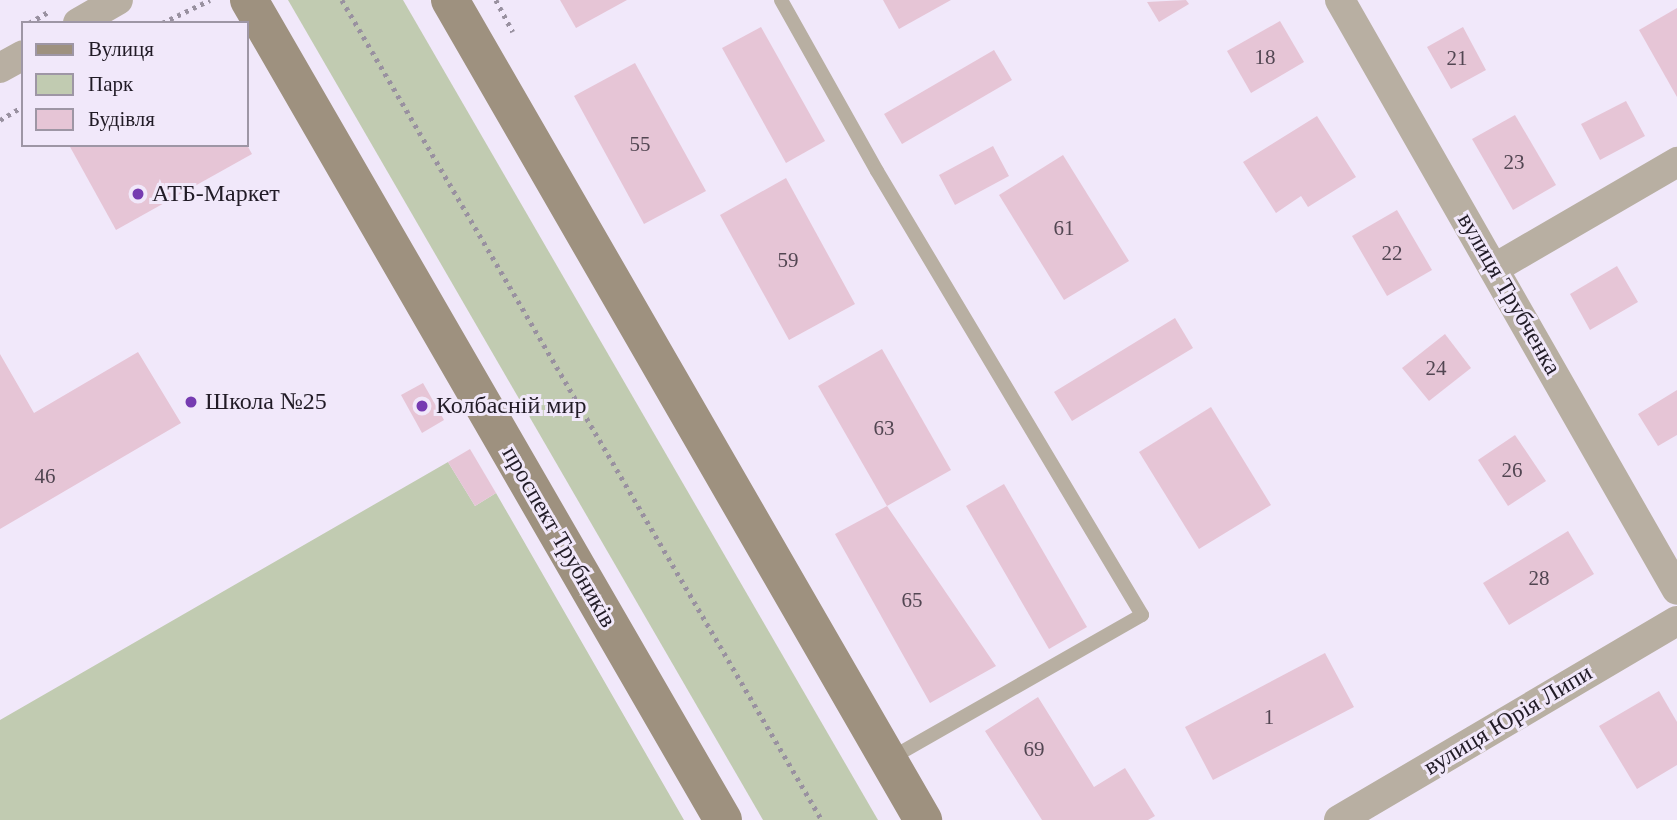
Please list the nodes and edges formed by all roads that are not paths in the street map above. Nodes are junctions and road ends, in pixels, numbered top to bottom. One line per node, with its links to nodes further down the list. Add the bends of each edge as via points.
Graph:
1 (117, 0): 6 (street)
2 (249, 0): 12 (main road, проспект Трубників)
3 (450, 0): 11 (main road)
4 (781, 0): 11 (lane, via 877,171 1142,615)
5 (1340, 0): 8 (street, вулиця Трубченка)
6 (81, 21)
7 (1677, 162): 8 (street)
8 (1495, 268): 9 (street, вулиця Трубченка)
9 (1677, 590)
10 (1677, 621): 14 (street, вулиця Юрія Липи)
11 (888, 760): 13 (main road)
12 (723, 820)
13 (923, 820)
14 (1339, 820)

